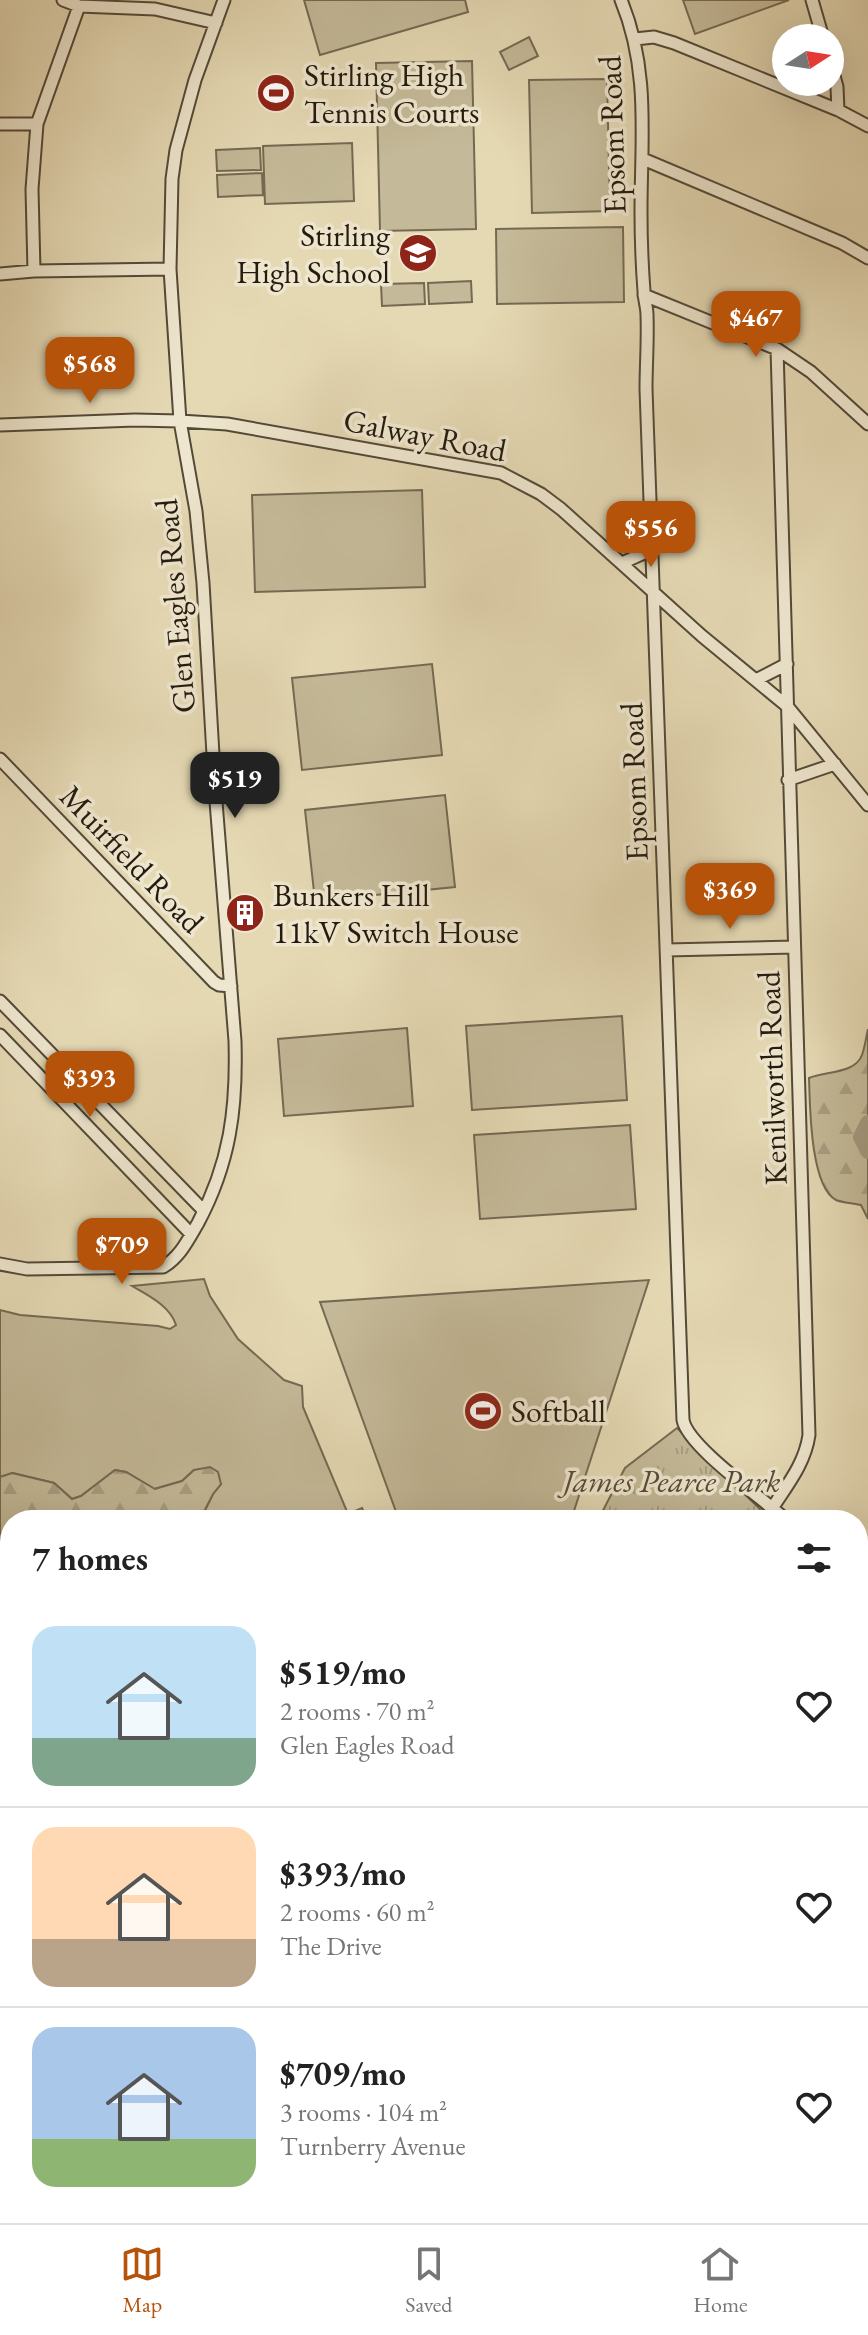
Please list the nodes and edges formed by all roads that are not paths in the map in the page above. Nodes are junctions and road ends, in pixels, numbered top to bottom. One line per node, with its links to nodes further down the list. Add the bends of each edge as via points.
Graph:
1 (63, 0): 5 (street)
2 (224, 0): 6 (street, Glen Eagles Road)
3 (621, 0): 8 (street, Epsom Road)
4 (812, 0): 7 (street)
5 (79, 6): 6 (street, via 155,9); 12 (street)
6 (216, 23): 16 (street, Glen Eagles Road, via 176,150)
7 (819, 24)
8 (635, 39): 10 (street, via 674,43); 14 (street, Epsom Road)
9 (837, 96): 10 (street)
10 (838, 110): 13 (street)
11 (0, 124): 12 (street)
12 (37, 124): 17 (street)
13 (868, 126)
14 (643, 159): 15 (street); 19 (street, Epsom Road)
15 (868, 258)
16 (170, 269): 17 (street); 21 (street, Glen Eagles Road)
17 (34, 271): 18 (street)
18 (0, 274)
19 (644, 295): 20 (street); 24 (street, Epsom Road)
20 (777, 349): 22 (street); 27 (street, Kenilworth Road)
21 (180, 421): 23 (street, Galway Road); 25 (street, Galway Road, via 227,424 501,473 541,494); 36 (street, Glen Eagles Road, via 203,583)
22 (868, 424)
23 (0, 425)
24 (652, 543): 25 (street); 26 (street, Epsom Road)
25 (622, 563): 26 (street, Galway Road)
26 (655, 593): 28 (street, Galway Road); 35 (street, Epsom Road)
27 (787, 664): 28 (street); 29 (street, Kenilworth Road)
28 (756, 680): 29 (street, Galway Road)
29 (787, 706): 31 (street, Galway Road); 32 (street, Kenilworth Road)
30 (0, 759): 36 (street, Muirfield Road, via 214,982)
31 (835, 764): 32 (street); 33 (street, Galway Road)
32 (788, 780): 34 (street, Kenilworth Road)
33 (868, 805)
34 (794, 947): 35 (street); 42 (street, Kenilworth Road, via 809,1435 803,1461)
35 (667, 950): 42 (street, Epsom Road, via 685,1428 714,1460)
36 (231, 986): 39 (street, Glen Eagles Road, via 233,1125 224,1165)
37 (2, 1006): 39 (street)
38 (0, 1035): 40 (street)
39 (204, 1211): 40 (street, Glen Eagles Road)
40 (191, 1234): 41 (street, Glen Eagles Road, via 163,1267 27,1269)
41 (0, 1264)
42 (773, 1507): 43 (street, Epsom Road)
43 (776, 1510)

